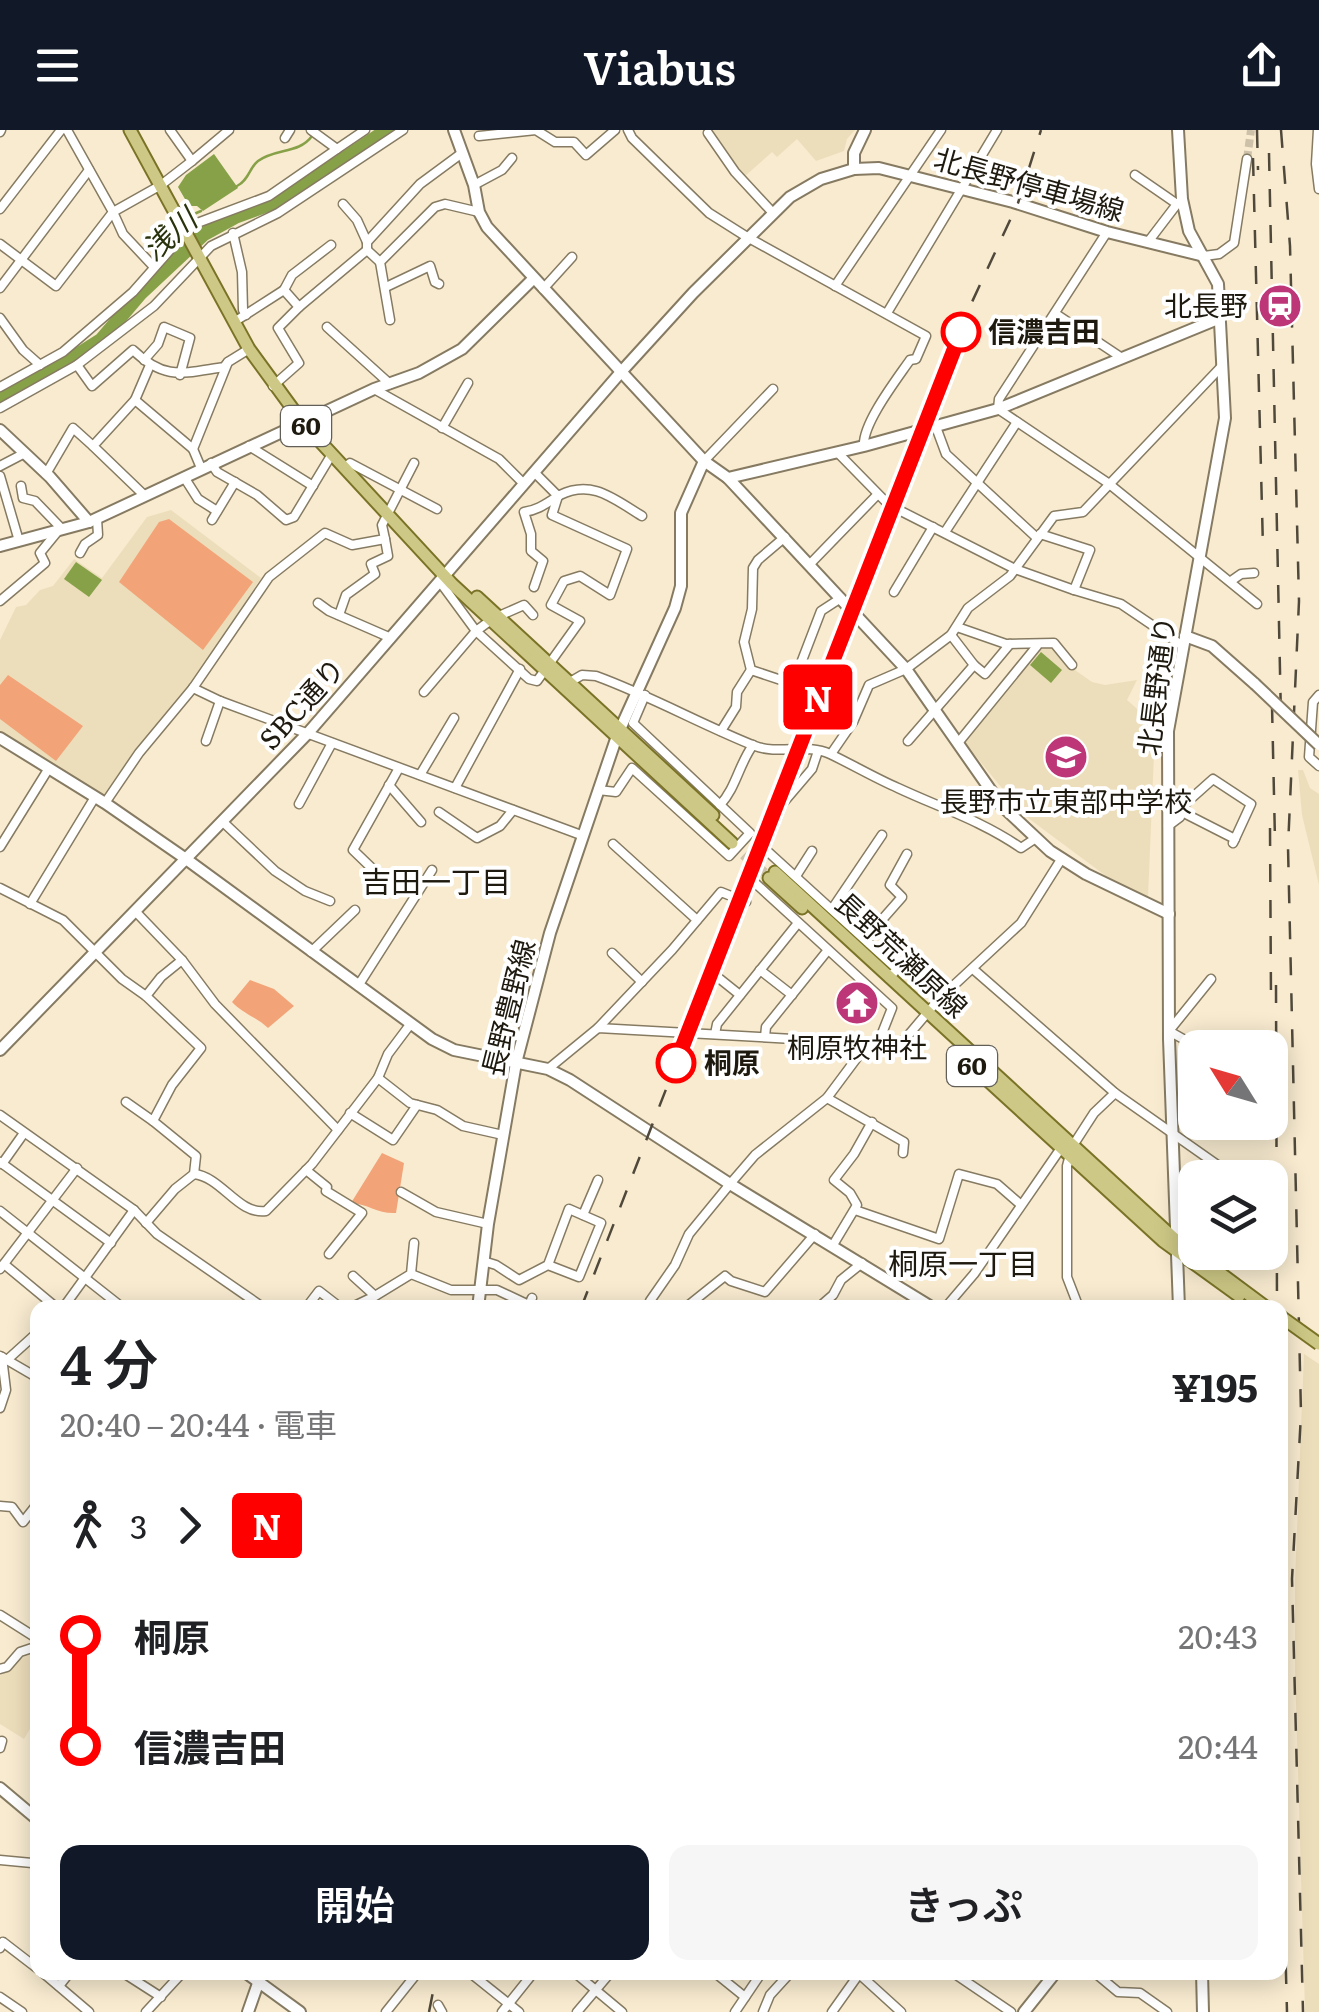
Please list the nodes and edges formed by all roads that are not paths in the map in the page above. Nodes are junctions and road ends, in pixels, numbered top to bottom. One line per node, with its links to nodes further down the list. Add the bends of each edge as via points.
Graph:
1 (64, 130): 24 (street); 32 (street)
2 (130, 130): 27 (main road, 60)
3 (170, 130): 22 (street)
4 (229, 130): 22 (street)
5 (311, 130): 18 (street)
6 (365, 130): 18 (street)
7 (403, 130): 38 (street, via 278,213)
8 (454, 130): 19 (street)
9 (614, 130): 17 (street, via 586,155 574,142 555,142 536,130)
10 (628, 130): 39 (street, via 698,204)
11 (865, 130): 23 (street)
12 (996, 130): 29 (street)
13 (1178, 130): 45 (street, 北長野通り, via 1182,200)
14 (1318, 130): 30 (street)
15 (938, 131): 25 (street)
16 (708, 133): 35 (street)
17 (479, 136)
18 (337, 149): 37 (street, via 269,196)
19 (462, 153): 28 (street); 43 (street, via 420,184)
20 (512, 158): 28 (street)
21 (1246, 159): 45 (street, via 1234,243)
22 (192, 161): 27 (street)
23 (854, 168): 25 (street, 北長野停車場線); 35 (street, 北長野停車場線, via 820,178)
24 (89, 170): 33 (street); 47 (street)
25 (912, 176): 29 (street, 北長野停車場線); 52 (street)
26 (1135, 176): 40 (street, via 1177,204)
27 (160, 185): 33 (street); 37 (main road, 60)
28 (474, 185): 34 (street)
29 (962, 188): 36 (street, 北長野停車場線); 58 (street)
30 (1319, 188)
31 (343, 204): 43 (street)
32 (0, 209)
33 (113, 212): 47 (street, via 56,286); 49 (street)
34 (479, 212): 48 (street, via 435,207); 50 (street)
35 (773, 213): 39 (street, 北長野停車場線)
36 (1107, 232): 40 (street, 北長野停車場線); 59 (street)
37 (186, 233): 44 (main road, 60); 49 (street)
38 (232, 234): 44 (street); 62 (street, via 242,272)
39 (747, 237): 52 (street); 72 (street, 北長野停車場線)
40 (1148, 242): 45 (street, 北長野停車場線)
41 (0, 244): 47 (street)
42 (332, 245): 56 (street, via 292,275)
43 (367, 246): 48 (street); 57 (street)
44 (198, 254): 62 (main road, 60); 70 (street, via 156,309)
45 (1204, 256): 61 (street, 北長野通り, via 1218,284)
46 (572, 257): 55 (street)
47 (21, 260): 54 (street)
48 (380, 262): 53 (street)
49 (154, 268): 69 (street)
50 (533, 279): 55 (street); 75 (street, via 462,349)
51 (439, 284): 53 (street, via 430,266)
52 (836, 286): 58 (street)
53 (386, 287): 63 (street)
54 (0, 288)
55 (543, 289): 72 (street)
56 (284, 290): 57 (street); 62 (street)
57 (299, 307): 76 (street, via 278,328 299,363)
58 (887, 313): 90 (street, via 926,336 888,392)
59 (1056, 314): 66 (street); 82 (street)
60 (0, 318): 69 (street)
61 (1220, 318): 66 (street); 71 (street, 北長野通り)
62 (240, 319): 65 (main road, 60)
63 (390, 320)
64 (327, 327): 75 (street)
65 (249, 350): 68 (street); 76 (main road, 60)
66 (1122, 358): 82 (street)
67 (147, 362): 70 (street, via 132,350 92,386); 73 (street); 73 (street, via 161,324 190,338); 80 (street)
68 (228, 362): 73 (street); 91 (street)
69 (40, 365): 77 (street)
70 (76, 365): 81 (street)
71 (1221, 366): 106 (street); 132 (street, 北長野通り, via 1225,418)
72 (621, 372): 95 (street); 100 (street, SBC通り)
73 (180, 374)
74 (468, 382): 85 (street)
75 (390, 384): 78 (street)
76 (273, 386): 84 (main road, 60)
77 (0, 387)
78 (374, 389): 84 (street); 85 (street)
79 (773, 389): 95 (street)
80 (136, 400): 88 (street); 91 (street)
81 (0, 408)
82 (998, 409): 83 (street); 86 (street)
83 (1017, 422): 106 (street); 108 (street)
84 (303, 423): 89 (street); 94 (main road, 60)
85 (442, 428): 107 (street, via 498,460)
86 (936, 428): 90 (street); 108 (street, via 946,454)
87 (0, 430): 93 (street)
88 (93, 446): 101 (street, via 73,428); 113 (street)
89 (249, 446): 98 (street); 110 (street)
90 (864, 446): 92 (street)
91 (193, 449): 98 (street)
92 (838, 453): 104 (street); 112 (street)
93 (23, 454): 97 (street); 101 (street)
94 (332, 454): 99 (main road, 60); 110 (street)
95 (704, 461): 104 (street); 163 (street, 長野豊野線, via 681,513 681,586)
96 (414, 463): 111 (street)
97 (0, 466)
98 (206, 466): 103 (street); 105 (street)
99 (344, 468): 111 (street, via 350,463); 119 (main road, 60)
100 (534, 472): 107 (street, SBC通り); 114 (street)
101 (46, 474): 121 (street)
102 (0, 476): 116 (street)
103 (184, 476): 113 (street); 118 (street, via 198,499)
104 (728, 478): 127 (street)
105 (235, 482): 110 (street, via 286,520); 118 (street)
106 (1108, 483): 126 (street, via 1083,512 1054,516); 132 (street)
107 (524, 484): 136 (street, SBC通り)
108 (978, 484): 125 (street); 126 (street)
109 (21, 486): 115 (street)
110 (313, 486)
111 (402, 490): 117 (street); 119 (street)
112 (878, 495): 123 (street); 133 (street)
113 (145, 496): 121 (street)
114 (558, 496): 120 (street, via 590,487); 138 (street, via 524,512 531,550 542,560); 156 (street, via 552,515 627,549 610,596 580,576 564,581 552,604 580,621)
115 (23, 498): 116 (street); 124 (street, via 35,501)
116 (4, 505): 129 (street)
117 (436, 509)
118 (217, 511): 122 (street)
119 (388, 515): 128 (street); 136 (main road, 60)
120 (642, 516)
121 (93, 520): 124 (street); 131 (street, via 98,536)
122 (212, 520)
123 (933, 526): 125 (street); 140 (street)
124 (60, 530): 129 (street); 142 (street, via 40,553 45,563)
125 (945, 532): 134 (street)
126 (1039, 536): 134 (street); 139 (street, via 1090,550)
127 (786, 537): 133 (street); 159 (street, via 753,568 744,642)
128 (385, 539): 145 (street, via 388,556 371,564 374,574 346,595); 161 (street, via 352,545 325,533 314,539 269,577)
129 (19, 541): 130 (street)
130 (0, 546)
131 (80, 553)
132 (1198, 554): 137 (street); 151 (street, 北長野通り)
133 (810, 564): 141 (street)
134 (1016, 569): 139 (street); 149 (street, via 968,608)
135 (1254, 573): 137 (street)
136 (443, 578): 147 (main road, 60, via 457,578); 148 (street); 150 (street, SBC通り)
137 (1231, 580): 144 (street)
138 (534, 587)
139 (1074, 590): 151 (street, via 1122,604)
140 (894, 592)
141 (842, 598): 157 (street); 159 (street, via 821,611 793,684)
142 (0, 601)
143 (318, 603): 145 (street)
144 (1258, 604)
145 (339, 615): 150 (street)
146 (533, 615): 147 (street, via 524,606)
147 (495, 618): 148 (street); 156 (main road, 60)
148 (476, 631): 158 (street); 162 (street)
149 (954, 631): 152 (street); 154 (street); 157 (street)
150 (392, 638): 172 (street, SBC通り)
151 (1184, 641): 178 (street, bridge, via 1212,646); 197 (street, 北長野通り, via 1168,731)
152 (1010, 644): 153 (street); 154 (street, via 985,674)
153 (1038, 646): 155 (street, via 1054,644); 177 (street)
154 (974, 665): 166 (street)
155 (1072, 665)
156 (547, 666): 158 (street, via 537,681); 160 (main road, 60); 170 (main road, 60)
157 (906, 669): 166 (street); 181 (street, via 869,685)
158 (520, 670): 187 (street)
159 (751, 670): 171 (street)
160 (570, 682): 163 (street, via 596,676); 170 (main road, 60)
161 (193, 688): 165 (street); 189 (street)
162 (424, 692)
163 (641, 694): 170 (street, 長野豊野線); 171 (street); 191 (street, via 632,722)
164 (1319, 695): 167 (street)
165 (220, 701): 172 (street); 174 (street)
166 (935, 710): 175 (street); 177 (street)
167 (1311, 716): 169 (street); 182 (street, via 1309,758)
168 (454, 718): 185 (street)
169 (1319, 724)
170 (619, 732): 188 (street, 長野豊野線); 202 (main road, 60)
171 (721, 732): 179 (street)
172 (308, 734): 176 (street); 195 (street, SBC通り)
173 (0, 738): 183 (street)
174 (206, 740)
175 (908, 741)
176 (332, 743): 184 (street); 190 (street)
177 (958, 743): 200 (street, via 1000,804)
178 (1319, 745)
179 (753, 746): 180 (street); 191 (street)
180 (818, 750): 181 (street); 204 (street, via 812,769 783,802)
181 (830, 754): 200 (street, via 974,819 1021,848)
182 (1319, 766)
183 (49, 768): 189 (street); 203 (street)
184 (399, 768): 185 (street); 186 (street)
185 (420, 775): 187 (street)
186 (389, 785): 196 (street); 215 (street, via 353,850 381,877)
187 (455, 788): 192 (street)
188 (598, 790): 198 (street, 長野豊野線); 202 (street, via 616,792 632,768)
189 (100, 800): 207 (street); 218 (street)
190 (299, 804)
191 (720, 805): 202 (street, via 750,834)
192 (513, 810): 193 (street, via 477,838); 198 (street)
193 (439, 812)
194 (1182, 812): 194 (street, via 1213,779 1250,804 1234,841); 197 (street)
195 (223, 822): 207 (street, SBC通り); 216 (street, via 275,871)
196 (421, 822)
197 (1168, 826): 222 (street, 北長野通り)
198 (581, 835): 250 (street, 長野豊野線)
199 (882, 836): 220 (street)
200 (1036, 838): 208 (street)
201 (613, 844): 223 (street)
202 (733, 846): 209 (street)
203 (0, 847)
204 (765, 848): 212 (street); 213 (street)
205 (812, 851): 212 (street)
206 (907, 854): 225 (street, via 890,885 902,897)
207 (186, 858): 221 (street, SBC通り); 228 (street)
208 (1062, 858): 222 (street); 231 (street, via 1022,923)
209 (740, 866)
210 (432, 870): 215 (street)
211 (772, 875): 235 (main road, 長野荒瀬原線 / 60)
212 (796, 876): 220 (street)
213 (752, 881): 217 (street); 224 (street)
214 (0, 888): 218 (street)
215 (418, 892): 236 (street)
216 (330, 901)
217 (746, 902): 223 (street, via 721,892); 237 (street, via 716,975)
218 (30, 904): 227 (street, via 63,920)
219 (355, 910): 228 (street)
220 (832, 910): 225 (street)
221 (135, 911): 227 (street, SBC通り); 230 (street)
222 (1168, 914): 243 (street, 北長野通り)
223 (697, 920): 234 (street)
224 (798, 922): 226 (street); 232 (street)
225 (864, 939): 235 (street, via 897,969)
226 (828, 950): 235 (street); 238 (street)
227 (97, 951): 239 (street); 249 (street, SBC通り)
228 (311, 952): 236 (street)
229 (612, 953): 234 (street)
230 (182, 960): 239 (street); 261 (street, via 215,1004)
231 (973, 969): 240 (street); 253 (street)
232 (760, 970): 237 (street); 238 (street)
233 (1211, 978): 243 (street)
234 (642, 982): 242 (street)
235 (884, 985): 240 (main road, 長野荒瀬原線 / 60); 247 (street, via 892,1008)
236 (358, 986): 241 (street)
237 (740, 995): 244 (street)
238 (792, 995): 246 (street)
239 (146, 996): 259 (street, via 201,1048)
240 (925, 1016): 247 (street, via 900,1044); 265 (main road, 長野荒瀬原線 / 60)
241 (409, 1026): 250 (street, via 454,1050); 252 (street)
242 (598, 1028): 244 (street); 251 (street)
243 (1169, 1031): 245 (street); 263 (street, 北長野通り)
244 (715, 1034): 246 (street)
245 (1178, 1036)
246 (765, 1037): 248 (street)
247 (879, 1041): 248 (street)
248 (868, 1043): 254 (street)
249 (0, 1050)
250 (516, 1063): 251 (street); 264 (street, 長野豊野線)
251 (548, 1069): 273 (street)
252 (378, 1078): 256 (street); 257 (street)
253 (1115, 1093): 263 (street); 265 (street)
254 (828, 1098): 260 (street); 273 (street, via 754,1155)
255 (126, 1102): 259 (street)
256 (417, 1105): 257 (street, via 393,1140); 264 (street)
257 (350, 1113): 261 (street)
258 (0, 1114): 262 (street)
259 (154, 1121): 271 (street, via 196,1156)
260 (872, 1122): 266 (street, via 904,1142); 278 (street, via 834,1180 850,1193)
261 (338, 1130): 270 (street)
262 (24, 1133): 268 (street); 269 (street)
263 (1172, 1134): 267 (street); 288 (street, 北長野通り)
264 (503, 1135): 282 (street, 長野豊野線)
265 (1067, 1151): 276 (street); 288 (main road, 長野荒瀬原線 / 60); 313 (street, via 1068,1276)
266 (902, 1154)
267 (1210, 1160)
268 (1, 1163): 275 (street)
269 (77, 1168): 275 (street); 277 (street)
270 (306, 1170): 271 (street, via 260,1213); 289 (street, via 362,1213)
271 (194, 1174): 281 (street)
272 (598, 1180): 280 (street)
273 (730, 1184): 284 (street); 308 (street, via 689,1234)
274 (401, 1192): 282 (street, via 436,1212)
275 (52, 1200): 283 (street); 285 (street)
276 (1020, 1204): 278 (street, via 998,1184 959,1174 939,1239); 312 (street)
277 (134, 1210): 281 (street); 285 (street)
278 (856, 1210): 287 (street)
279 (0, 1212): 283 (street)
280 (583, 1215): 292 (street, via 569,1208); 292 (street, via 601,1222 578,1276)
281 (146, 1223): 302 (street)
282 (488, 1224): 290 (street, 長野豊野線)
283 (30, 1234): 293 (street); 296 (street)
284 (815, 1234): 287 (street); 309 (street, via 764,1292 725,1276)
285 (111, 1243): 296 (street)
286 (414, 1243): 294 (street)
287 (834, 1245): 291 (street)
288 (1177, 1247): 314 (street, 北長野通り); 315 (main road, 長野荒瀬原線 / 60)
289 (330, 1254)
290 (483, 1261): 292 (street, via 519,1280); 297 (street, 長野豊野線)
291 (862, 1262): 310 (street); 311 (street)
292 (548, 1265)
293 (2, 1266): 299 (street)
294 (410, 1274): 297 (street, via 451,1290); 298 (street)
295 (353, 1276): 298 (street)
296 (85, 1278): 300 (street); 301 (street)
297 (480, 1288): 306 (street, 長野豊野線); 307 (street)
298 (375, 1296): 305 (street)
299 (49, 1300)
300 (67, 1300)
301 (113, 1300)
302 (253, 1300)
303 (312, 1300): 304 (street, via 319,1290)
304 (331, 1300)
305 (367, 1300)
306 (479, 1300)
307 (518, 1300)
308 (650, 1300)
309 (695, 1300)
310 (828, 1300)
311 (920, 1300)
312 (951, 1300)
313 (1076, 1300)
314 (1179, 1300)
315 (1253, 1300)
316 (1288, 1322): 319 (main road, bridge)
317 (1288, 1331): 320 (main road, bridge)
318 (30, 1338): 321 (street)
319 (1319, 1344)
320 (1319, 1352)
321 (3, 1358): 322 (street); 323 (street)
322 (30, 1373)
323 (0, 1408)
324 (0, 1506): 325 (street, via 12,1507 22,1522)
325 (30, 1512)
326 (0, 1615): 327 (street)
327 (30, 1633)
328 (30, 1649): 329 (street)
329 (0, 1669)
330 (0, 1788): 331 (street)
331 (30, 1813)
332 (0, 1860): 333 (street)
333 (30, 1862)
334 (0, 1948): 335 (street, via 3,1942)
335 (30, 1963)
336 (51, 1980): 356 (street)
337 (64, 1980): 356 (street)
338 (134, 1980): 359 (street)
339 (176, 1980): 359 (street)
340 (259, 1980): 365 (street)
341 (262, 1980): 366 (street)
342 (412, 1980): 367 (street)
343 (479, 1980): 361 (street)
344 (528, 1980): 361 (street)
345 (584, 1980): 357 (street)
346 (602, 1980): 357 (street)
347 (724, 1980): 360 (street)
348 (757, 1980): 360 (street)
349 (784, 1980): 373 (street)
350 (853, 1980): 374 (street)
351 (866, 1980): 375 (street)
352 (964, 1980): 376 (street)
353 (1050, 1980): 377 (street)
354 (1104, 1980): 378 (street)
355 (1202, 1980): 379 (street)
356 (59, 1986): 363 (street)
357 (594, 1988): 370 (street); 371 (street)
358 (0, 1997): 362 (street)
359 (160, 1997): 364 (street)
360 (745, 1998): 372 (street)
361 (509, 2004): 368 (street); 369 (street)
362 (22, 2012)
363 (88, 2012)
364 (146, 2012)
365 (248, 2012)
366 (300, 2012)
367 (386, 2012)
368 (502, 2012)
369 (519, 2012)
370 (577, 2012)
371 (622, 2012)
372 (735, 2012)
373 (763, 2012)
374 (832, 2012)
375 (901, 2012)
376 (1010, 2012)
377 (1024, 2012)
378 (1167, 2012)
379 (1203, 2012)

